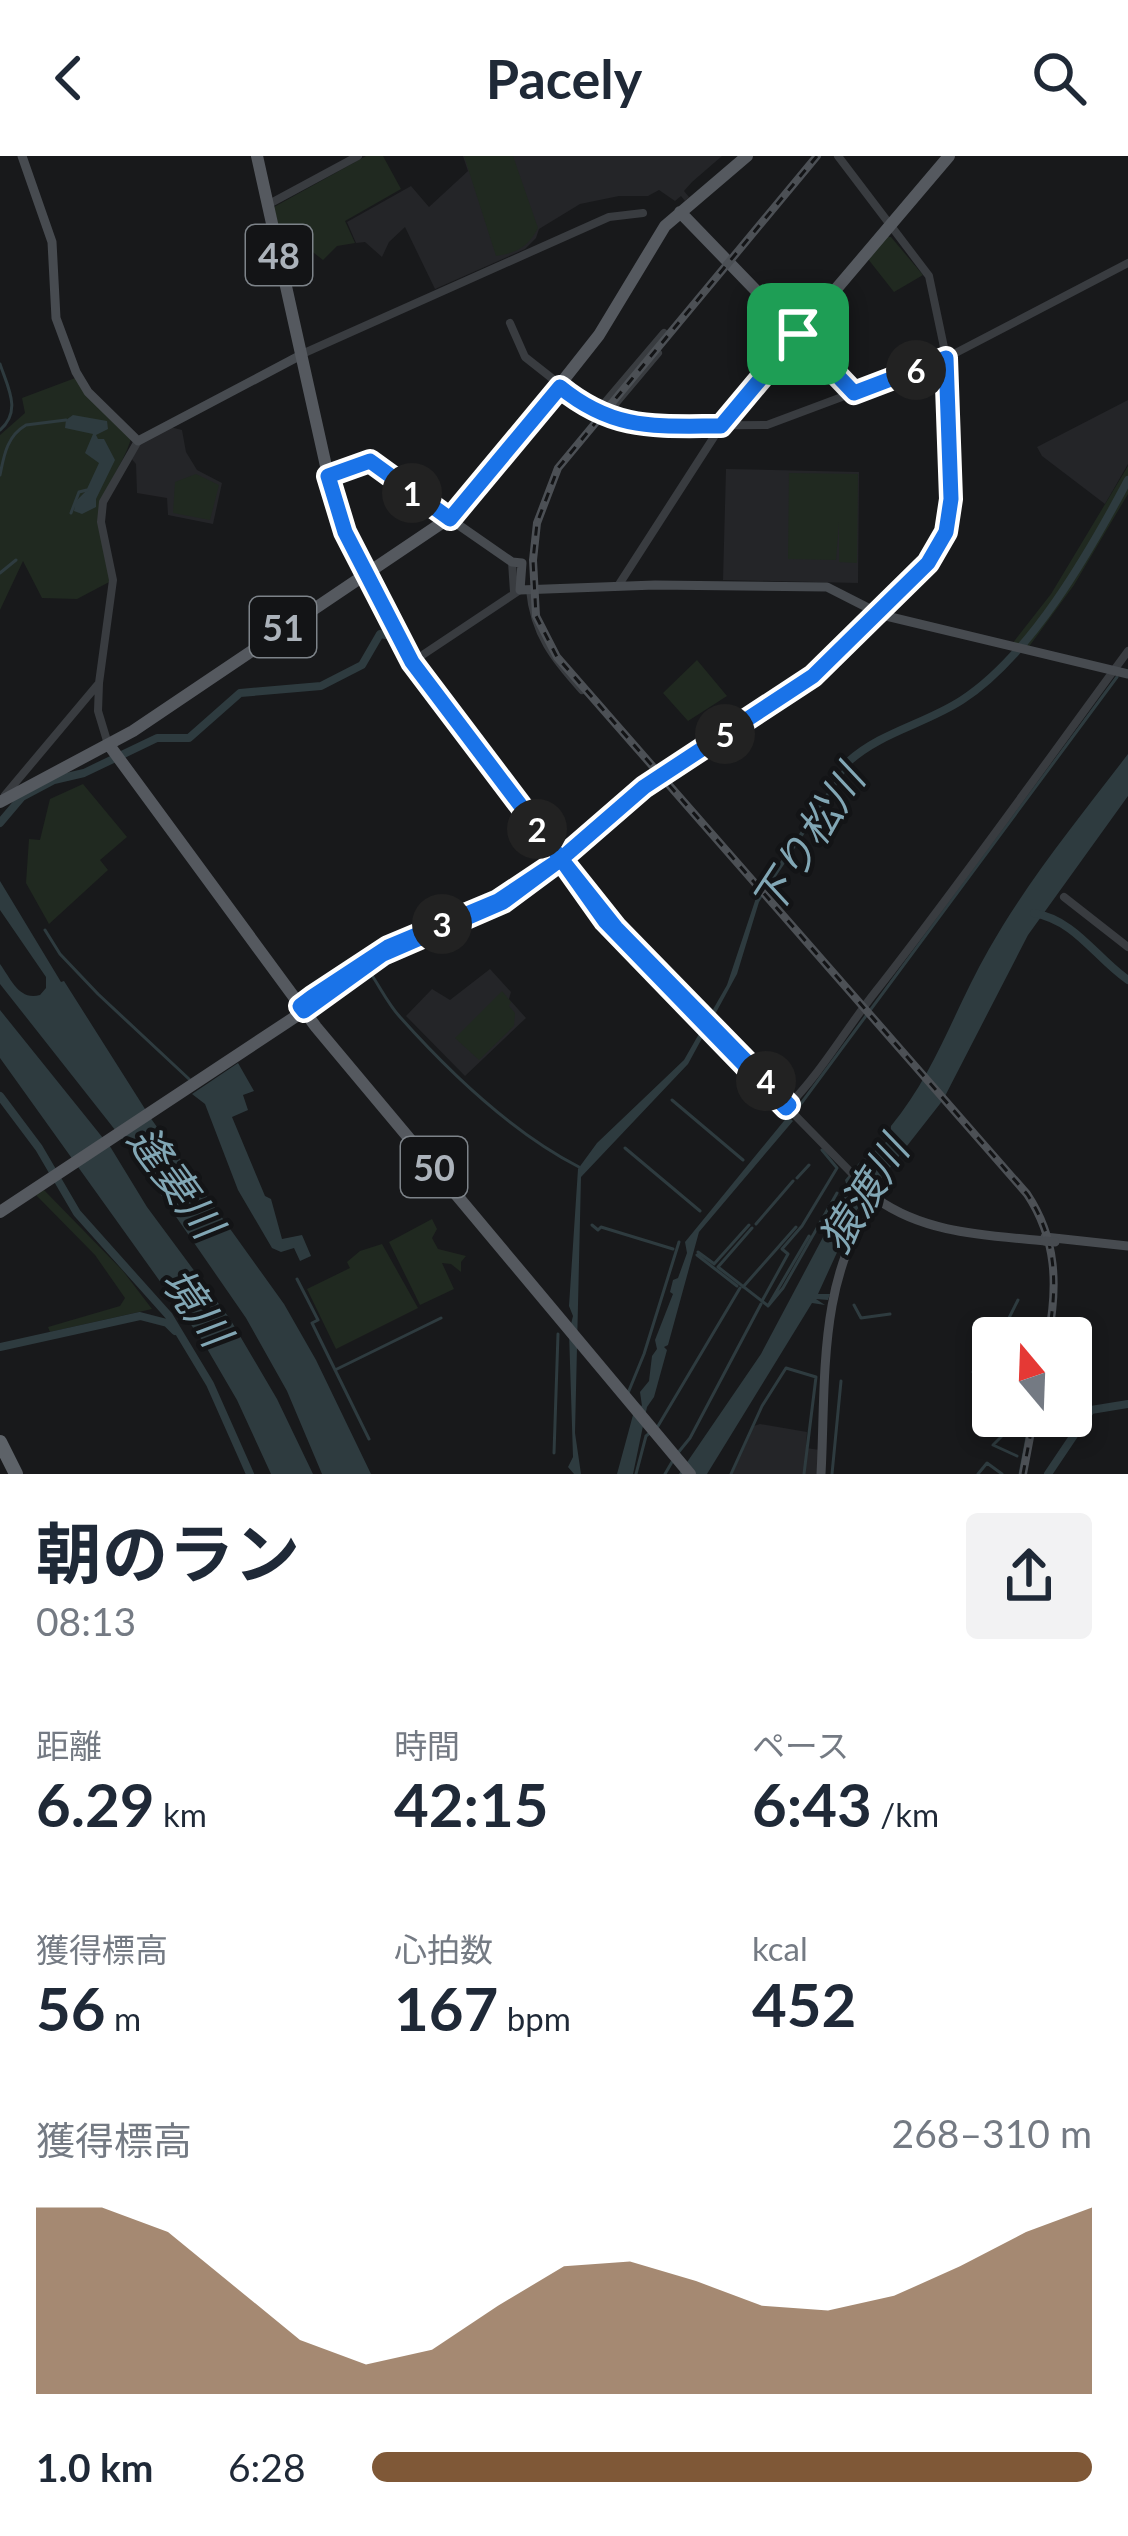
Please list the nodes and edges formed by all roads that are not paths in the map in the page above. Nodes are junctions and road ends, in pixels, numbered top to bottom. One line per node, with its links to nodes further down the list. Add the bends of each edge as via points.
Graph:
1 (22, 156): 22 (main road, via 52,242 56,318 76,372)
2 (257, 156): 7 (main road, 48)
3 (358, 156): 7 (street)
4 (747, 156): 8 (main road)
5 (838, 156): 10 (street)
6 (949, 156): 10 (main road)
7 (268, 205): 16 (main road, 48)
8 (680, 212): 14 (main road); 18 (main road)
9 (643, 213): 16 (street, via 609,217)
10 (891, 225): 14 (main road); 17 (street, via 929,276)
11 (1128, 262): 17 (street)
12 (510, 323): 18 (street, via 525,357)
13 (664, 333): 20 (street)
14 (798, 334): 19 (street); 21 (street)
15 (658, 353): 20 (street)
16 (301, 355): 22 (main road); 23 (main road, 48)
17 (946, 358): 19 (street); 28 (street, via 946,532 928,563)
18 (560, 387): 20 (street); 24 (main road)
19 (854, 393): 21 (street, via 776,423)
20 (601, 414): 21 (street, via 642,426)
21 (721, 426): 26 (street)
22 (138, 441): 33 (street, via 103,502 113,580)
23 (328, 476): 24 (street, via 370,461); 25 (main road, 48)
24 (450, 519): 25 (main road); 27 (main road, via 522,563)
25 (366, 572): 30 (street); 35 (main road, 51)
26 (619, 586): 27 (main road); 28 (main road, via 827,587)
27 (521, 591): 30 (street); 34 (street, via 545,646)
28 (876, 614): 31 (main road); 37 (street, via 813,676 644,787)
29 (1128, 651): 31 (street)
30 (412, 662): 37 (street)
31 (1114, 670): 32 (main road); 41 (street)
32 (1128, 674)
33 (99, 683): 35 (street, via 98,711); 36 (street)
34 (583, 691)
35 (113, 751): 36 (main road); 40 (main road, 50)
36 (0, 801)
37 (561, 859): 40 (street, via 503,902 383,954); 41 (street, via 605,921)
38 (1064, 897): 39 (street)
39 (1128, 947)
40 (302, 1008): 43 (main road); 46 (main road, 50)
41 (792, 1111): 42 (street)
42 (878, 1196): 44 (main road, via 940,1223); 44 (main road, via 944,1229); 48 (main road, via 846,1251 832,1306)
43 (7, 1205)
44 (1128, 1248)
45 (0, 1442): 47 (highway)
46 (680, 1463)
47 (16, 1474)
48 (821, 1474)

